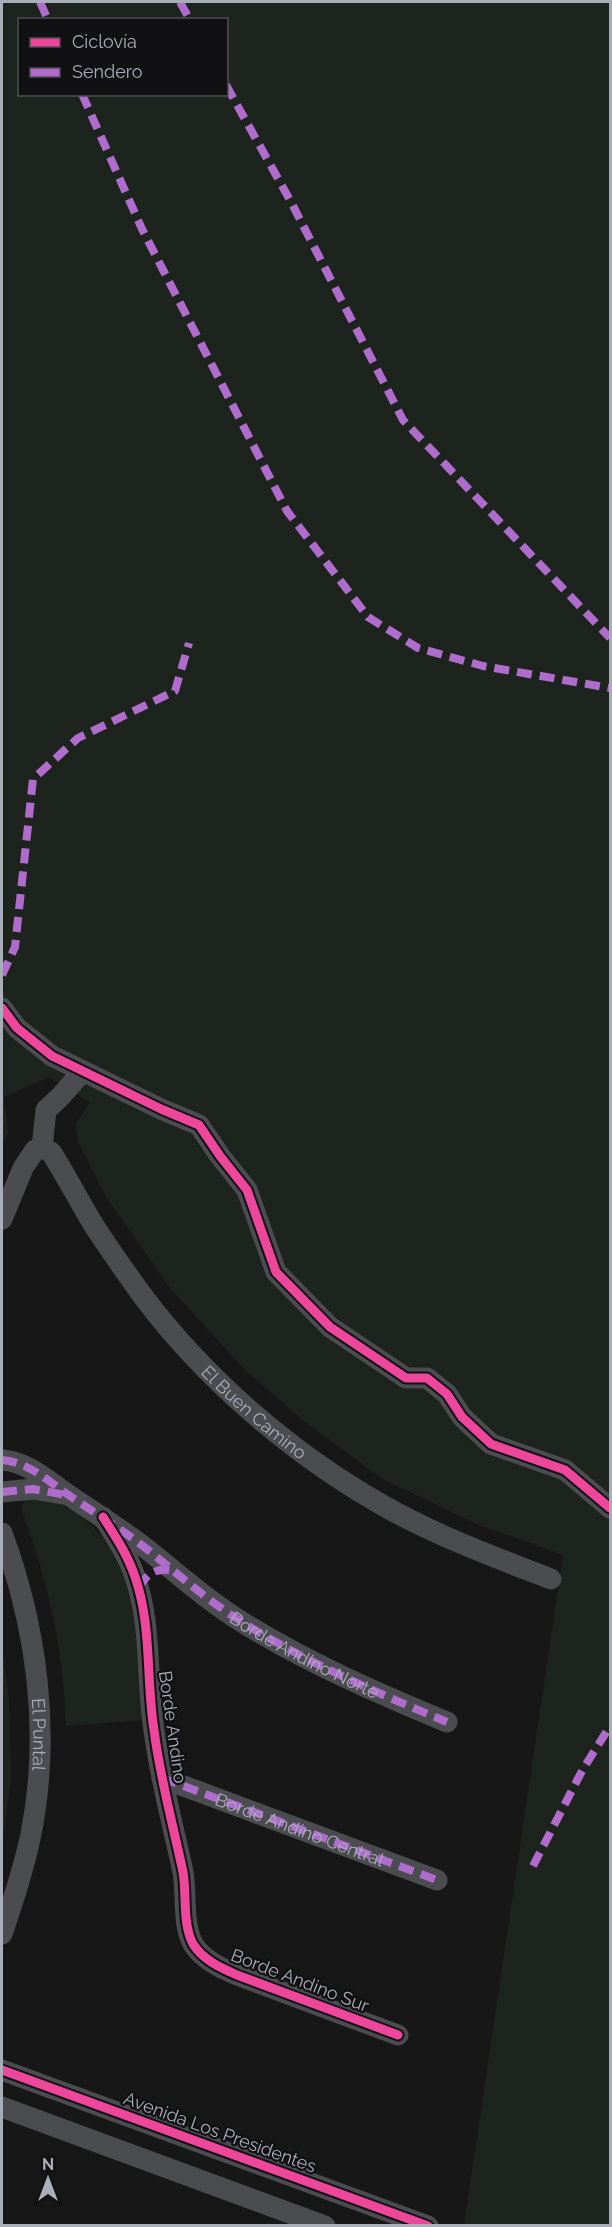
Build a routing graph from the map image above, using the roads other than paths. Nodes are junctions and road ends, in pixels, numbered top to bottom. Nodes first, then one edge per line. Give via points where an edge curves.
1 (2, 1008) edge
2 (82, 1071) junction
3 (42, 1148) junction
4 (2, 1219) edge
5 (2, 1460) edge
6 (2, 1492) edge
7 (70, 1497) junction
8 (610, 1508) edge
9 (103, 1517) junction
10 (2, 1533) edge
11 (170, 1570) junction
12 (551, 1579) dead end
13 (139, 1588) junction
14 (447, 1722) dead end
15 (162, 1778) junction
16 (437, 1880) dead end
17 (2, 1934) edge
18 (195, 1947) joint
19 (398, 2035) dead end
20 (2, 2070) edge
21 (2, 2107) edge
22 (324, 2225) edge
23 (428, 2226) edge

1 - 2 street via 17,1028 52,1056
2 - 3 street via 46,1110
2 - 8 street via 199,1125 247,1191 276,1272 330,1327 406,1378 427,1378 447,1394 462,1417 491,1444 565,1470
3 - 4 street via 35,1150 23,1168
3 - 12 street, El Buen Camino via 51,1152 92,1223 143,1297 193,1354 261,1419 330,1472 384,1506 491,1557
5 - 7 street via 35,1472
6 - 7 street via 33,1489
7 - 9 street, Borde Andino Norte
9 - 11 street, Borde Andino Norte
9 - 13 street, Borde Andino
10 - 17 street, El Puntal via 31,1635 40,1742 31,1833
11 - 13 street via 152,1572
11 - 14 street, Borde Andino Norte via 253,1629
13 - 15 street, Borde Andino
15 - 16 street, Borde Andino Central
15 - 18 street, Borde Andino via 184,1878 188,1927
18 - 19 street, Borde Andino Sur via 216,1966
20 - 23 street, Avenida Los Presidentes
21 - 22 street

